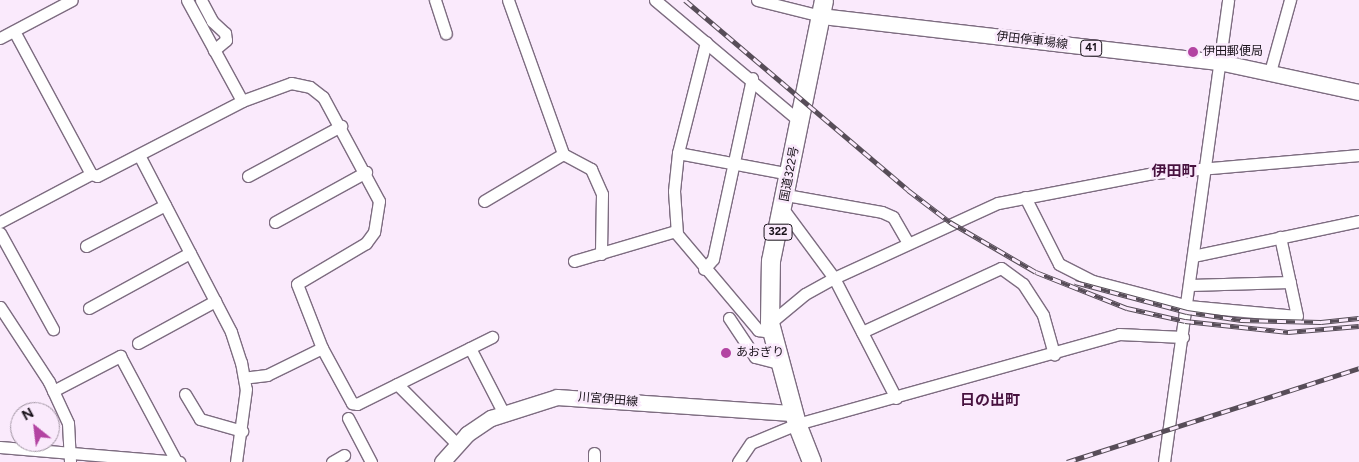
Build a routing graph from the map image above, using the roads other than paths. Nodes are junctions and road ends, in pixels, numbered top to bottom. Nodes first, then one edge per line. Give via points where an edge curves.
1 (72, 0) edge
2 (187, 0) edge
3 (201, 0) edge
4 (435, 0) edge
5 (508, 0) edge
6 (655, 0) edge
7 (761, 0) edge
8 (1228, 0) edge
9 (1290, 0) edge
10 (823, 8) edge
11 (14, 31) junction
12 (446, 32) dead end
13 (0, 38) edge
14 (706, 42) junction
15 (214, 50) junction
16 (1219, 62) junction
17 (1270, 72) junction
18 (752, 78) junction
19 (1359, 92) edge
20 (242, 101) junction
21 (799, 121) junction
22 (341, 126) junction
23 (678, 152) junction
24 (563, 154) junction
25 (139, 155) junction
26 (1359, 155) edge
27 (732, 163) junction
28 (1204, 168) junction
29 (366, 172) junction
30 (91, 174) junction
31 (790, 174) junction
32 (248, 176) dead end
33 (1025, 197) junction
34 (484, 201) dead end
35 (784, 202) junction
36 (164, 205) junction
37 (0, 222) edge
38 (275, 222) dead end
39 (1359, 222) edge
40 (676, 231) junction
41 (0, 233) edge
42 (1280, 237) junction
43 (908, 243) junction
44 (86, 246) dead end
45 (190, 253) junction
46 (601, 254) junction
47 (1193, 256) junction
48 (574, 261) dead end
49 (704, 269) junction
50 (834, 278) junction
51 (1290, 282) junction
52 (1190, 286) junction
53 (215, 302) junction
54 (1188, 306) junction
55 (0, 307) edge
56 (89, 308) dead end
57 (729, 318) dead end
58 (770, 328) junction
59 (53, 329) dead end
60 (862, 332) junction
61 (492, 337) dead end
62 (1183, 337) junction
63 (138, 343) dead end
64 (322, 348) junction
65 (470, 348) junction
66 (1054, 354) junction
67 (778, 363) junction
68 (244, 378) junction
69 (397, 384) junction
70 (53, 391) junction
71 (185, 394) dead end
72 (896, 398) junction
73 (503, 412) junction
74 (348, 418) dead end
75 (795, 419) junction
76 (242, 431) junction
77 (458, 445) junction
78 (0, 447) edge
79 (344, 455) dead end
80 (70, 457) edge
81 (119, 458) edge
82 (177, 462) edge
83 (236, 462) edge
84 (332, 462) edge
85 (371, 462) edge
86 (442, 462) edge
87 (738, 462) edge
88 (812, 462) edge
89 (1164, 462) edge

1 - 11 street
2 - 15 street
3 - 15 street via 212,21 225,33 226,40
4 - 12 street
5 - 24 street
6 - 14 street
7 - 10 street
8 - 16 street
9 - 17 street
10 - 16 main road, 伊田停車場線 / 41
10 - 21 highway, 国道322号 / 322
11 - 13 street
11 - 30 street
14 - 18 street
14 - 23 street
15 - 20 street
16 - 17 main road, 伊田停車場線 / 41
16 - 28 street
17 - 19 main road, 伊田停車場線 / 41
18 - 21 street
18 - 27 street
20 - 22 street via 291,82 310,87 323,97
20 - 25 street
21 - 31 highway, 国道322号 / 322
22 - 29 street
22 - 32 street
23 - 27 street
23 - 40 street
24 - 34 street
24 - 46 street via 591,169 602,194
25 - 30 street via 97,176
25 - 36 street
26 - 28 street
27 - 31 street
27 - 49 street via 713,259
28 - 33 street
28 - 47 street
29 - 38 street
29 - 64 street via 379,201 374,232 366,242 297,284
30 - 37 street
31 - 35 highway, 国道322号 / 322
33 - 43 street via 957,219
33 - 54 street via 1059,264 1093,281
35 - 43 street via 882,212 893,217
35 - 50 street
35 - 58 highway, 国道322号 / 322 via 772,261
36 - 44 street
36 - 45 street
39 - 42 street
40 - 46 street
40 - 49 street
41 - 59 street
42 - 47 street
42 - 51 street
43 - 50 street
45 - 53 street
45 - 56 street
46 - 48 street
47 - 52 street
49 - 58 street via 758,330
50 - 58 street via 805,294
50 - 60 street
51 - 52 street
51 - 54 street via 1298,316
52 - 54 street
53 - 63 street
53 - 68 street via 231,332
54 - 62 street
55 - 70 street
57 - 67 street via 755,357
58 - 67 highway, 国道322号 / 322
60 - 66 street via 1001,268 1023,284 1043,314
60 - 72 street
61 - 65 street
62 - 66 street via 1119,334
62 - 89 street
64 - 68 street via 267,375
64 - 69 street via 352,403
65 - 69 street
65 - 73 street
66 - 72 street
67 - 75 highway, 国道322号 / 322
68 - 76 street
69 - 77 street
70 - 80 street via 68,423
70 - 82 street via 120,356
71 - 76 street via 200,419
72 - 75 street
73 - 75 main road, 川宮伊田線 via 556,397 584,397
73 - 77 main road, 川宮伊田線
74 - 85 street
75 - 87 street via 751,443
75 - 88 highway, 国道322号 / 322
76 - 83 street
77 - 86 main road, 川宮伊田線
78 - 80 street
79 - 84 street
80 - 81 street
81 - 82 street

